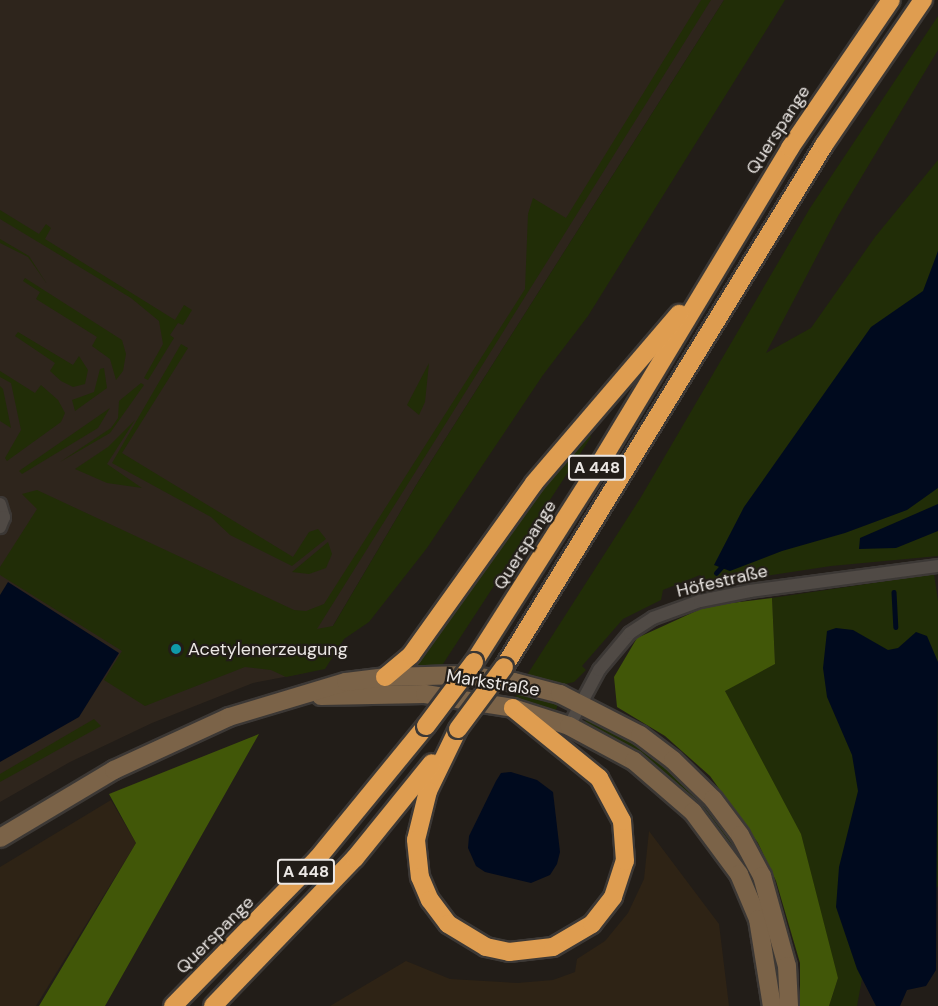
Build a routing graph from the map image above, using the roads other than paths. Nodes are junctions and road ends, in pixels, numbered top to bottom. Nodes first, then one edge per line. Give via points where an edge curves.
1 (891, 0) edge
2 (923, 0) edge
3 (715, 271) junction
4 (0, 504) edge
5 (0, 527) edge
6 (938, 566) edge
7 (385, 677) junction
8 (304, 696) junction
9 (580, 703) junction
10 (513, 708) junction
11 (569, 726) junction
12 (458, 729) junction
13 (0, 838) edge
14 (173, 1006) edge
15 (213, 1006) edge
16 (772, 1006) edge
17 (789, 1006) edge

1 - 3 highway, Querspange / A 448 via 790,148
2 - 12 highway, A 448, bridge via 818,154 504,667
3 - 7 highway via 534,483 411,655
3 - 14 highway, Querspange / A 448, bridge via 593,475 474,662 317,859
4 - 5 street
6 - 9 street, Höfestraße via 750,591 700,601 653,618 630,633 599,670
7 - 8 main road, Markstraße via 346,682
7 - 9 main road, Markstraße via 465,675 535,687
8 - 10 main road, Markstraße via 425,694
8 - 13 main road, Markstraße via 229,717 171,741 75,790
9 - 11 street, Höfestraße
9 - 17 main road, Markstraße via 640,735 673,760 713,799 740,835 762,876 776,918 787,966
10 - 11 main road, Markstraße
10 - 12 highway via 599,778 622,821 625,861 613,897 592,924 554,947 509,952 486,947 448,924 426,892 420,877 416,840 438,765
11 - 16 main road, Markstraße via 604,743 657,779 693,812 723,849 739,874 758,919
12 - 15 highway, A 448 via 355,858

